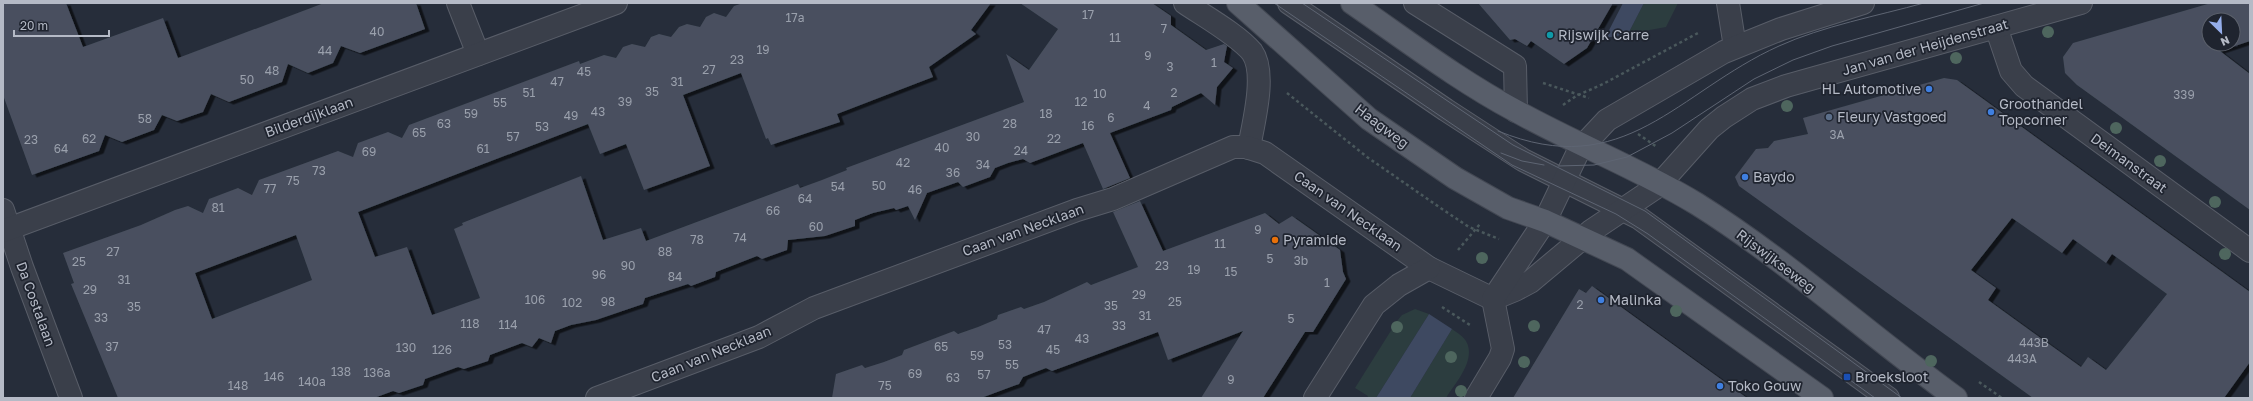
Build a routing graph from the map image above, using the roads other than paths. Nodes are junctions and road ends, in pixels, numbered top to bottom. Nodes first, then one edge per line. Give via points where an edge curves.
1 (458, 3) edge
2 (616, 3) edge
3 (1185, 3) edge
4 (1238, 3) edge
5 (1289, 3) edge
6 (1352, 3) edge
7 (1415, 3) edge
8 (1728, 3) edge
9 (1863, 3) edge
10 (2082, 3) edge
11 (1996, 27) junction
12 (1735, 47) junction
13 (478, 54) junction
14 (1516, 111) junction
15 (1582, 146) junction
16 (1250, 148) junction
17 (1564, 181) junction
18 (1660, 183) junction
19 (1623, 209) junction
20 (1545, 221) junction
21 (5, 223) edge
22 (1582, 238) junction
23 (2250, 250) edge
24 (1428, 268) junction
25 (1493, 299) junction
26 (71, 398) edge
27 (597, 398) edge
28 (1315, 398) edge
29 (1476, 398) edge
30 (1822, 398) edge
31 (1888, 398) edge
32 (1956, 398) edge

1 - 13 street
2 - 13 street, Bilderdijklaan
3 - 16 street via 1242,42 1254,56 1259,81
4 - 20 main road, Haagweg via 1369,119 1488,198
5 - 17 street via 1523,160
6 - 14 main road via 1444,67
7 - 14 street via 1516,66
8 - 12 street
9 - 12 street via 1800,22
10 - 11 street, Jan van der Heijdenstraat
11 - 18 street, Jan van der Heijdenstraat via 1786,86 1752,99 1709,129
11 - 23 street, Deimanstraat via 2011,71 2024,86
12 - 15 street via 1619,111 1602,124
13 - 21 street, Bilderdijklaan
14 - 15 main road
15 - 17 street
15 - 18 main road, Rijswijkseweg
16 - 24 street, Caan van Necklaan via 1265,153 1286,167
16 - 27 street, Caan van Necklaan via 1225,149 1113,200 1077,210 814,308 760,337
17 - 19 street
17 - 20 street
18 - 19 street, Jan van der Heijdenstraat
18 - 32 main road, Rijswijkseweg via 1740,233
19 - 22 street, Jan van der Heijdenstraat
19 - 31 street via 1670,239
20 - 22 main road
20 - 25 street
21 - 26 street, Da Costalaan
22 - 25 street, Jan van der Heijdenstraat via 1526,284
22 - 30 main road via 1611,251 1646,272
24 - 25 street, Caan van Necklaan
24 - 28 street via 1399,285 1374,305
25 - 29 street via 1502,349 1500,358

